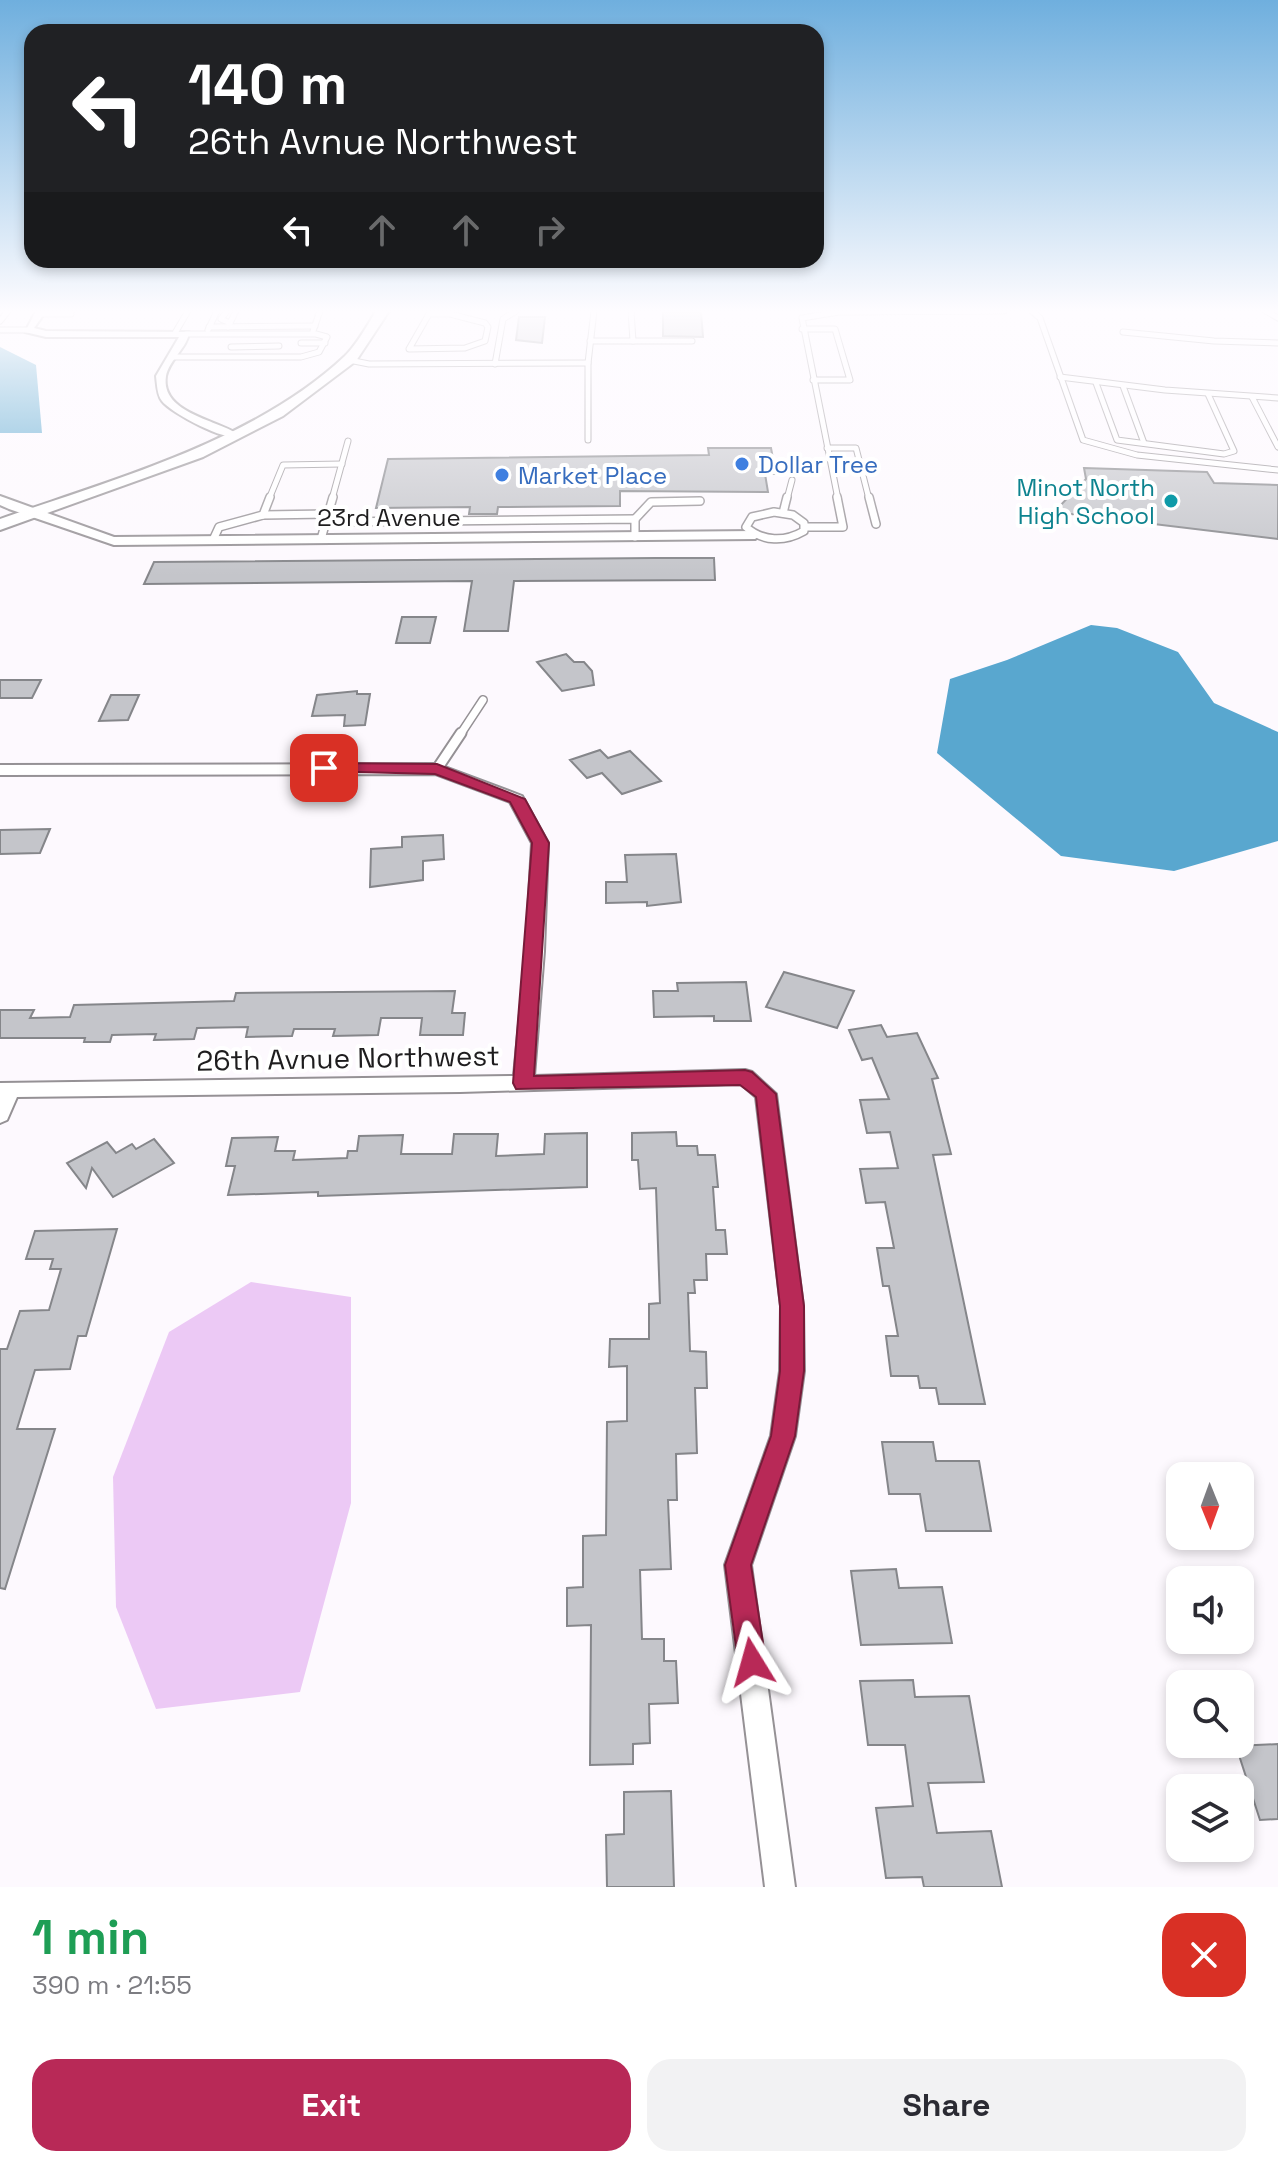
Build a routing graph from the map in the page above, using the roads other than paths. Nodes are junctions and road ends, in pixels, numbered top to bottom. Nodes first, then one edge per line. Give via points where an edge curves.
1 (166, 399) edge
2 (300, 399) edge
3 (588, 399) edge
4 (817, 399) edge
5 (1068, 399) edge
6 (1102, 399) edge
7 (1128, 399) edge
8 (1210, 399) edge
9 (1253, 399) edge
10 (235, 436) junction
11 (588, 440) dead end
12 (348, 441) dead end
13 (1144, 443) junction
14 (1278, 447) edge
15 (827, 448) junction
16 (342, 464) junction
17 (1278, 470) edge
18 (792, 480) dead end
19 (0, 500) edge
20 (700, 501) dead end
21 (783, 513) junction
22 (328, 514) junction
23 (29, 515) junction
24 (263, 515) junction
25 (635, 519) junction
26 (326, 522) junction
27 (876, 524) dead end
28 (0, 525) edge
29 (806, 527) junction
30 (755, 535) junction
31 (635, 537) junction
32 (321, 539) junction
33 (213, 540) junction
34 (483, 700) dead end
35 (437, 769) junction
36 (0, 770) edge
37 (523, 1083) junction
38 (5, 1090) edge
39 (0, 1115) edge
40 (780, 1887) edge

1 - 10 street via 182,413
2 - 10 street
3 - 11 lane
4 - 15 lane
5 - 17 lane via 1083,440 1137,455
6 - 13 lane via 1117,440
7 - 13 lane
8 - 13 lane via 1234,451
9 - 14 lane
10 - 23 street
12 - 16 lane
15 - 27 lane via 856,448
15 - 29 lane via 843,527
16 - 22 lane
16 - 24 lane via 283,465
18 - 21 lane
19 - 23 street, 23rd Avenue
20 - 25 lane via 651,502
21 - 29 lane via 800,518
21 - 30 lane via 749,519 746,527
22 - 24 lane
22 - 26 lane
23 - 28 street
23 - 33 street, 23rd Avenue via 114,541
24 - 33 lane via 219,527
25 - 26 lane
25 - 31 lane
26 - 32 lane
29 - 30 lane via 783,540
30 - 31 street, 23rd Avenue
31 - 32 street, 23rd Avenue
32 - 33 street, 23rd Avenue
34 - 35 lane
35 - 36 street
35 - 37 street via 516,799 540,843
37 - 38 street, 26th Avnue Northwest
37 - 40 street, 26th Avnue Northwest via 745,1077 766,1094 792,1306 792,1371 783,1436 738,1565
38 - 39 street

